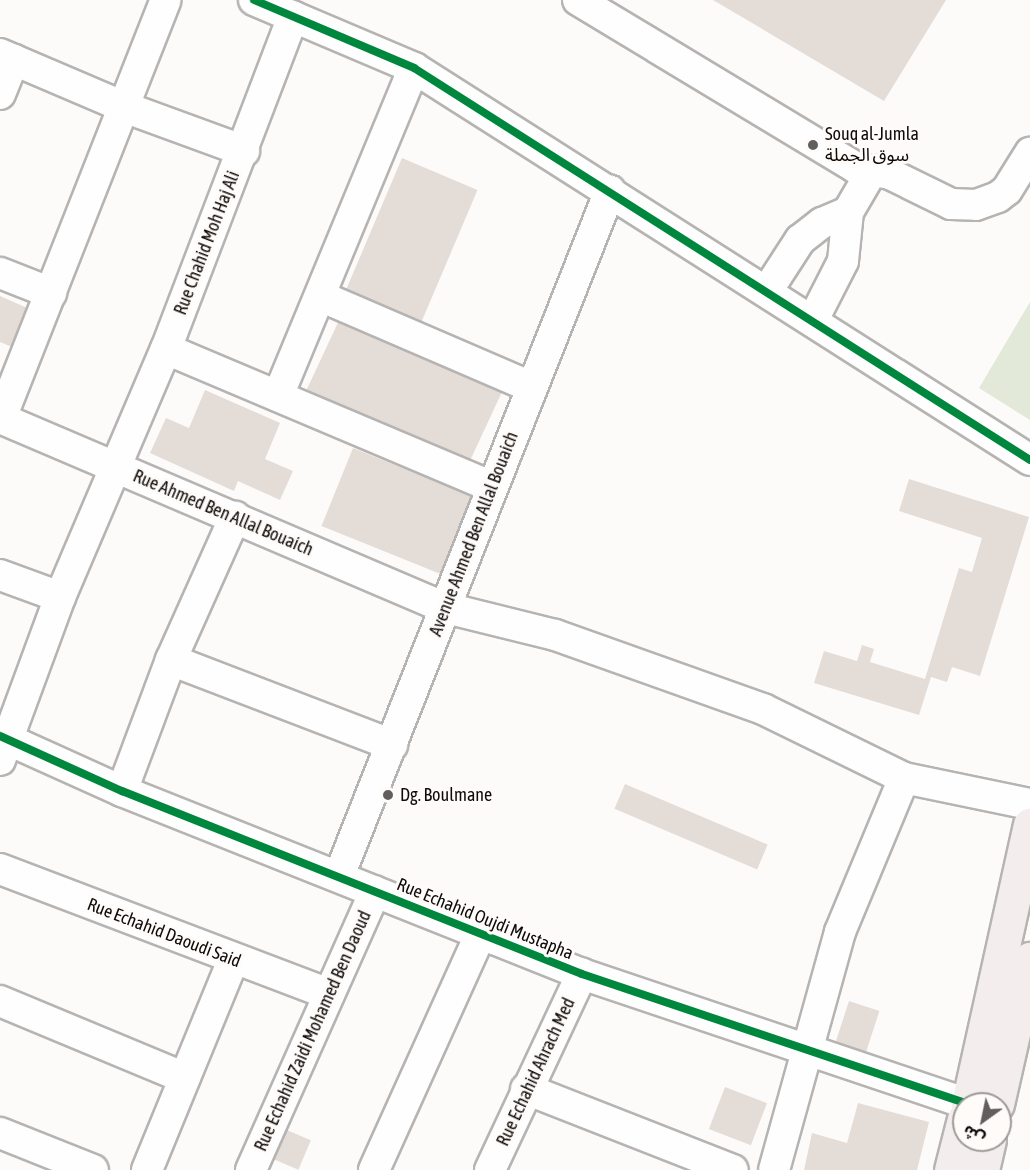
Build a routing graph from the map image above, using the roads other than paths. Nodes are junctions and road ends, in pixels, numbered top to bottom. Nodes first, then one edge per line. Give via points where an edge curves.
1 (166, 0) edge
2 (254, 0) edge
3 (578, 0) edge
4 (293, 16) junction
5 (7, 57) edge
6 (414, 68) junction
7 (0, 94) edge
8 (124, 107) junction
9 (244, 151) junction
10 (1030, 153) edge
11 (872, 171) junction
12 (610, 191) junction
13 (848, 212) junction
14 (0, 273) edge
15 (767, 291) junction
16 (51, 293) junction
17 (320, 296) junction
18 (813, 320) junction
19 (166, 349) junction
20 (531, 387) junction
21 (278, 396) junction
22 (0, 418) edge
23 (1030, 460) edge
24 (116, 468) junction
25 (491, 486) junction
26 (235, 517) junction
27 (0, 575) edge
28 (60, 597) junction
29 (446, 609) junction
30 (171, 660) junction
31 (3, 745) edge
32 (392, 745) junction
33 (904, 778) junction
34 (122, 791) junction
35 (1030, 804) edge
36 (1030, 825) edge
37 (0, 869) edge
38 (339, 876) junction
39 (375, 891) junction
40 (481, 933) junction
41 (1030, 959) edge
42 (233, 960) junction
43 (582, 975) junction
44 (329, 994) junction
45 (0, 1000) edge
46 (1021, 1042) edge
47 (807, 1053) junction
48 (185, 1078) junction
49 (526, 1089) junction
50 (971, 1092) edge
51 (1002, 1092) edge
52 (952, 1099) edge
53 (0, 1133) edge
54 (956, 1152) edge
55 (986, 1152) edge
56 (93, 1170) edge
57 (147, 1170) edge
58 (251, 1170) edge
59 (374, 1170) edge
60 (490, 1170) edge
61 (733, 1170) edge
62 (774, 1170) edge
63 (951, 1170) edge
64 (982, 1170) edge

1 - 8 street
2 - 4 street
3 - 11 street via 856,168
4 - 6 street
4 - 9 street, Rue Chahid Moh Haj Ali
5 - 7 street
5 - 8 street
6 - 12 street
6 - 17 street
8 - 9 street
8 - 16 street
9 - 19 street, Rue Chahid Moh Haj Ali
10 - 11 street via 1007,190 976,205 951,204 890,174
11 - 13 street
12 - 15 street
12 - 20 street, Avenue Ahmed Ben Allal Bouaich
13 - 15 street via 822,223 800,240
13 - 18 street via 843,261
14 - 16 street
15 - 18 street
16 - 22 street
17 - 20 street
17 - 21 street
18 - 23 street
19 - 21 street
19 - 24 street, Rue Chahid Moh Haj Ali
20 - 25 street, Avenue Ahmed Ben Allal Bouaich
21 - 25 street
22 - 24 street, Rue Ahmed Ben Allal Bouaich
24 - 26 street, Rue Ahmed Ben Allal Bouaich
24 - 28 street, Rue Chahid Moh Haj Ali
25 - 29 street, Avenue Ahmed Ben Allal Bouaich
26 - 29 street, Rue Ahmed Ben Allal Bouaich
26 - 30 street
27 - 28 street
28 - 31 street, Rue Chahid Moh Haj Ali
29 - 32 street, Avenue Ahmed Ben Allal Bouaich
29 - 33 street, Rue Ahmed Ben Allal Bouaich via 555,635 733,698 826,738
30 - 32 street
30 - 34 street
31 - 34 street, Rue Echahid Oujdi Mustapha
32 - 38 street, Avenue Ahmed Ben Allal Bouaich
33 - 35 street, Rue Ahmed Ben Allal Bouaich
33 - 47 street via 840,932
34 - 38 street, Rue Echahid Oujdi Mustapha
36 - 50 main road
37 - 42 street, Rue Echahid Daoudi Said
38 - 39 street, Rue Echahid Oujdi Mustapha
39 - 40 street, Rue Echahid Oujdi Mustapha
39 - 44 street, Rue Echahid Zaidi Mohamed Ben Daoud
40 - 43 street, Rue Echahid Oujdi Mustapha
40 - 59 street
41 - 46 main road
42 - 44 street, Rue Echahid Daoudi Said
42 - 48 street
43 - 47 street, Rue Echahid Oujdi Mustapha
43 - 49 street, Rue Echahid Ahrach Med
44 - 58 street, Rue Echahid Zaidi Mohamed Ben Daoud
45 - 48 street
46 - 51 main road
47 - 52 street, Rue Echahid Oujdi Mustapha
47 - 62 street
48 - 57 street
49 - 60 street, Rue Echahid Ahrach Med
49 - 61 street
53 - 56 street
54 - 63 main road
55 - 64 main road

